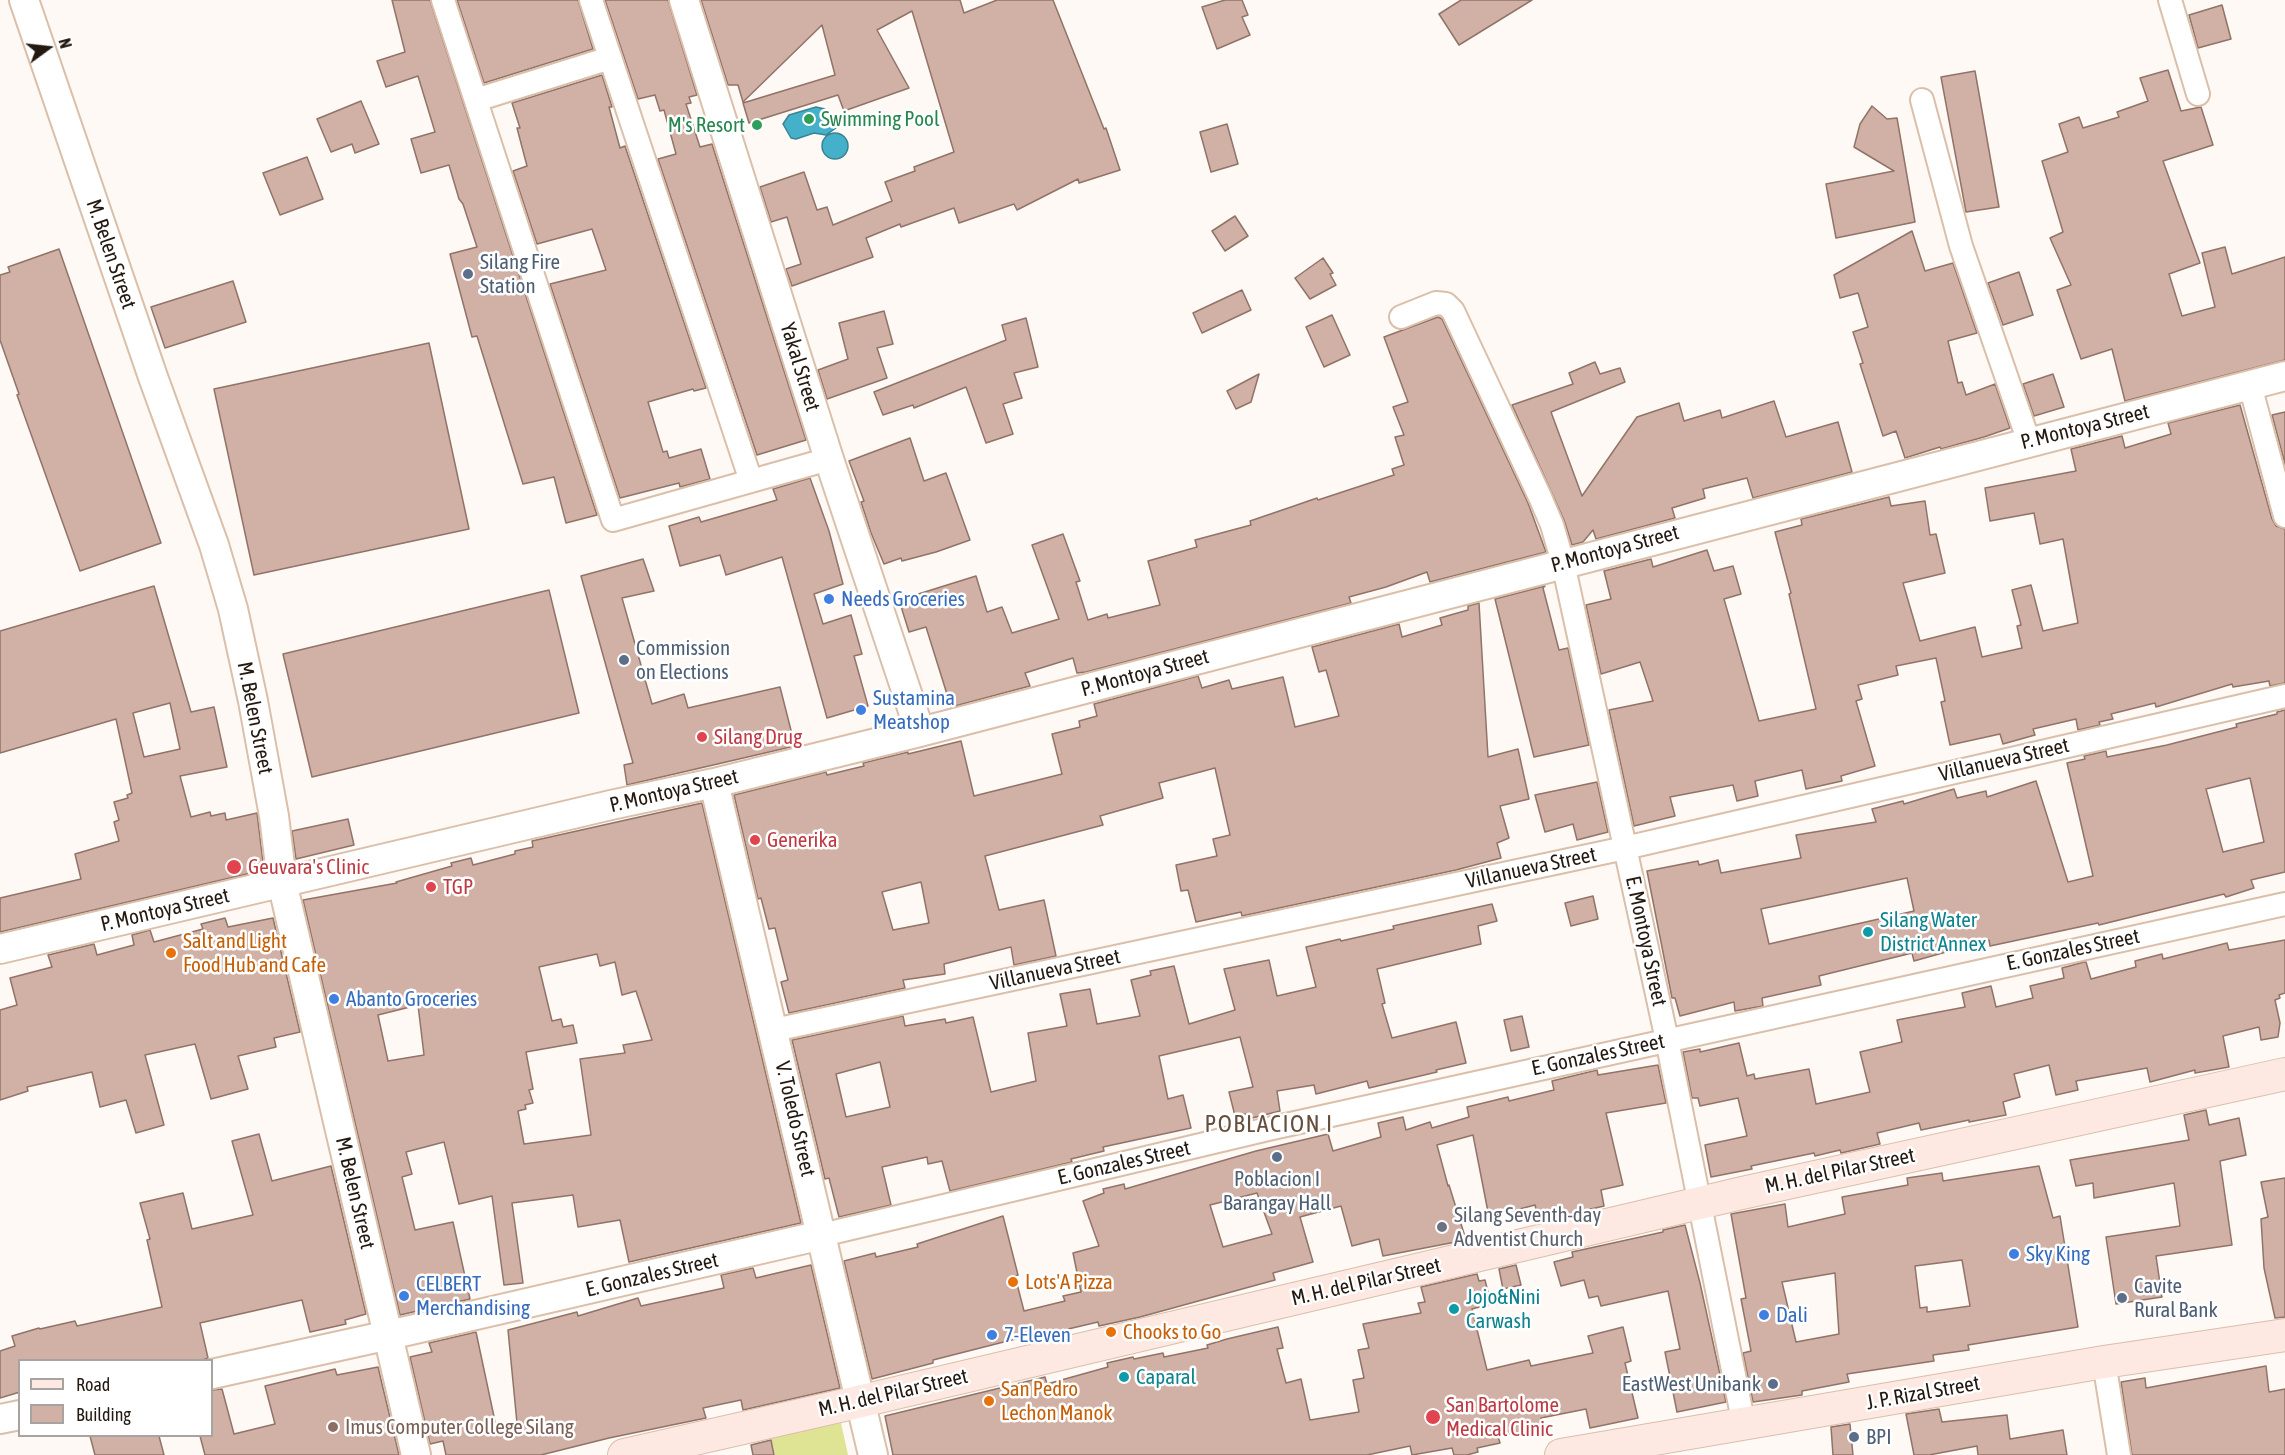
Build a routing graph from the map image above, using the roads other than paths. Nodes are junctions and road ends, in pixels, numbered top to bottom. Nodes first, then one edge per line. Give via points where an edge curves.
1 (24, 0) edge
2 (443, 0) edge
3 (591, 0) edge
4 (684, 0) edge
5 (2170, 0) edge
6 (610, 58) junction
7 (2198, 94) dead end
8 (476, 100) junction
9 (1922, 100) dead end
10 (1401, 317) dead end
11 (2285, 376) edge
12 (2250, 385) junction
13 (2029, 442) junction
14 (829, 459) junction
15 (751, 481) junction
16 (2285, 516) edge
17 (1563, 563) junction
18 (2285, 696) edge
19 (920, 732) junction
20 (714, 783) junction
21 (1625, 848) junction
22 (282, 882) junction
23 (2285, 904) edge
24 (0, 949) edge
25 (774, 1030) junction
26 (1667, 1040) junction
27 (2285, 1074) edge
28 (1701, 1203) junction
29 (822, 1235) junction
30 (389, 1335) junction
31 (2285, 1335) edge
32 (2104, 1362) junction
33 (213, 1374) edge
34 (862, 1401) junction
35 (18, 1415) edge
36 (0, 1419) edge
37 (1744, 1425) junction
38 (416, 1455) edge
39 (624, 1455) edge
40 (873, 1455) edge
41 (1561, 1455) edge
42 (2119, 1455) edge

1 - 22 street, M. Belen Street via 233,609 274,816
2 - 8 street
3 - 6 street
4 - 14 street, Yakal Street
5 - 7 street
6 - 8 street
6 - 15 street
8 - 15 street via 613,520
9 - 13 street via 1961,246
10 - 17 street, E. Montoya Street via 1436,303 1446,304 1453,311 1540,497
11 - 12 street, P. Montoya Street
12 - 13 street, P. Montoya Street
12 - 16 street
13 - 17 street, P. Montoya Street
14 - 15 street
14 - 19 street, Yakal Street
17 - 19 street, P. Montoya Street
17 - 21 street, E. Montoya Street
18 - 21 street, Villanueva Street
19 - 20 street, P. Montoya Street
20 - 22 street, P. Montoya Street
20 - 25 street, V. Toledo Street
21 - 25 street, Villanueva Street
21 - 26 street, E. Montoya Street
22 - 24 street, P. Montoya Street
22 - 30 street, M. Belen Street
23 - 26 street, E. Gonzales Street
25 - 29 street, V. Toledo Street
26 - 28 street, E. Montoya Street
26 - 29 street, E. Gonzales Street via 1279,1126
27 - 28 main road, M. H. del Pilar Street
28 - 34 main road, M. H. del Pilar Street
28 - 37 street, E. Montoya Street
29 - 30 street, E. Gonzales Street
29 - 34 street, V. Toledo Street
30 - 33 street, E. Gonzales Street
30 - 38 street, M. Belen Street
31 - 32 main road, J. P. Rizal Street
32 - 37 main road, J. P. Rizal Street
32 - 42 street
34 - 39 main road, M. H. del Pilar Street
34 - 40 street, V. Toledo Street
35 - 36 street
37 - 41 main road, J. P. Rizal Street

